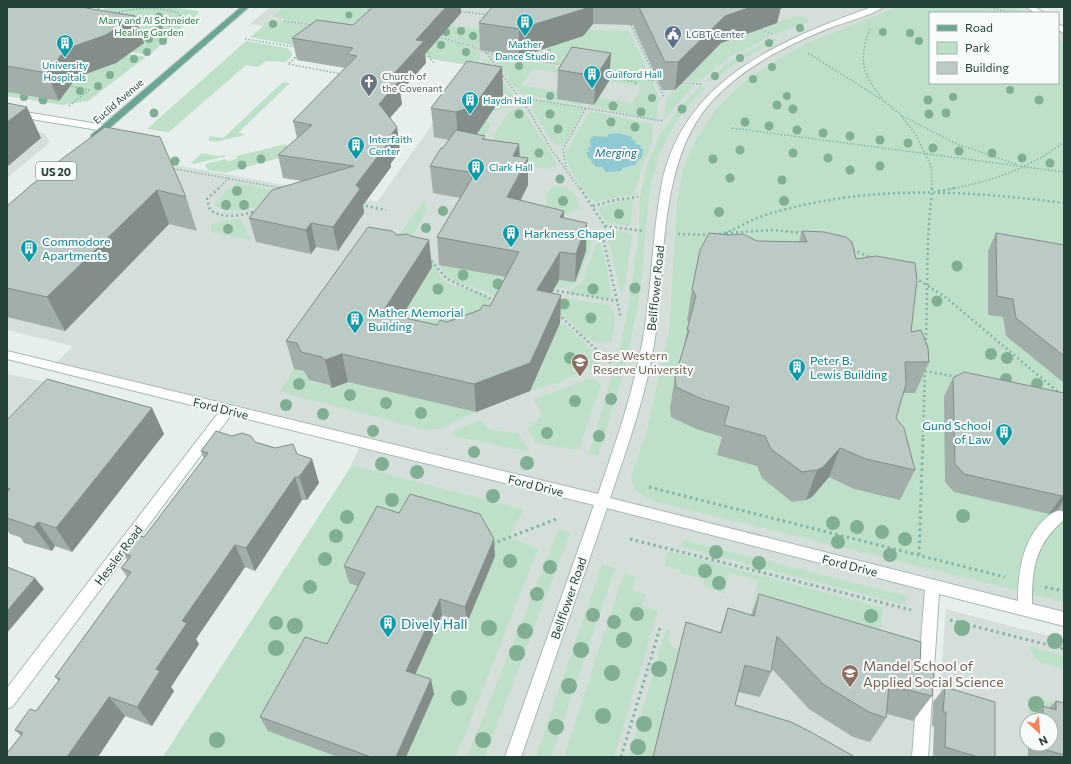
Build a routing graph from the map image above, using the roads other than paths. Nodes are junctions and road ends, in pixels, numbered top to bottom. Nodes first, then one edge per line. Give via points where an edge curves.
1 (245, 7) edge
2 (879, 7) edge
3 (7, 112) edge
4 (104, 128) junction
5 (88, 142) edge
6 (7, 355) edge
7 (228, 409) junction
8 (602, 502) junction
9 (1059, 516) dead end
10 (933, 585) junction
11 (1024, 609) junction
12 (1064, 619) edge
13 (7, 701) edge
14 (513, 757) edge
15 (920, 757) edge

1 - 4 main road, Euclid Avenue
2 - 8 street, Bellflower Road via 804,37 761,58 730,78 692,121 672,163 662,209 653,316 645,364 631,418
3 - 4 street
4 - 5 main road, Euclid Avenue
6 - 7 street, Ford Drive
7 - 8 street, Ford Drive
7 - 13 street, Hessler Road
8 - 10 street, Ford Drive
8 - 14 street, Bellflower Road
9 - 11 street via 1042,530 1027,562
10 - 11 street, Ford Drive
10 - 15 street
11 - 12 street, Ford Drive

